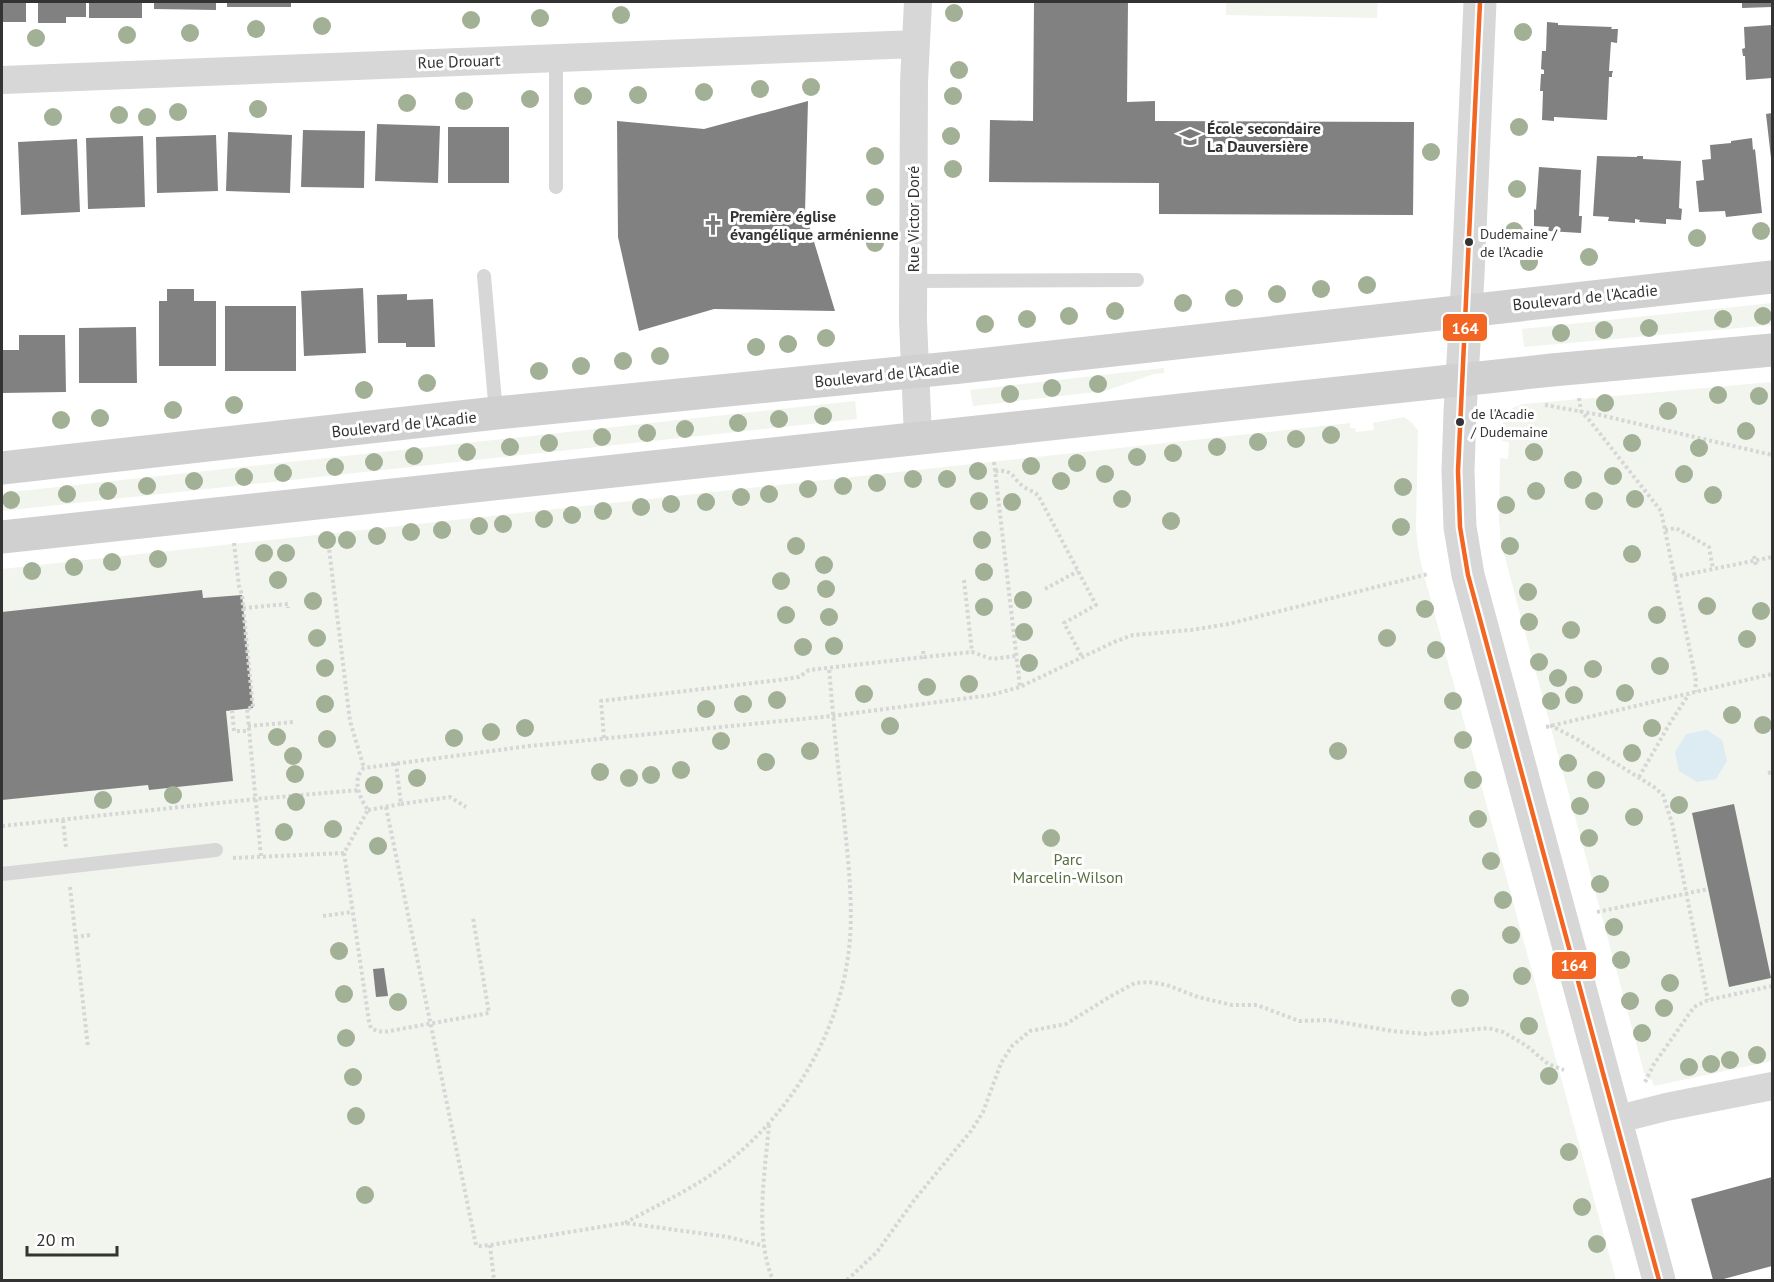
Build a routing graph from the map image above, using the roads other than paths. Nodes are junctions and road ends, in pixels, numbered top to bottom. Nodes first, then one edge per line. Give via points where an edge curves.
1 (918, 2) edge
2 (1480, 2) edge
3 (916, 44) junction
4 (556, 57) junction
5 (2, 80) edge
6 (556, 187) dead end
7 (484, 276) dead end
8 (1773, 277) edge
9 (1137, 280) dead end
10 (913, 281) junction
11 (1466, 310) junction
12 (1773, 350) edge
13 (914, 372) junction
14 (1462, 379) junction
15 (496, 413) junction
16 (918, 437) junction
17 (2, 468) edge
18 (2, 537) edge
19 (216, 850) dead end
20 (2, 874) edge
21 (1773, 1086) edge
22 (1615, 1120) junction
23 (1659, 1281) edge

1 - 3 street, Rue Victor Doré
2 - 11 street
3 - 4 street, Rue Drouart
3 - 10 street, Rue Victor Doré
4 - 5 street, Rue Drouart
4 - 6 lane
7 - 15 lane
8 - 11 main road, Boulevard de l'Acadie
9 - 10 lane
10 - 13 street, Rue Victor Doré
11 - 13 main road, Boulevard de l'Acadie
11 - 14 street
12 - 14 main road
13 - 15 main road, Boulevard de l'Acadie
13 - 16 street, Rue Victor Doré
14 - 16 main road
14 - 22 street via 1458,503 1465,564
15 - 17 main road, Boulevard de l'Acadie
16 - 18 main road
19 - 20 lane
21 - 22 street
22 - 23 street

